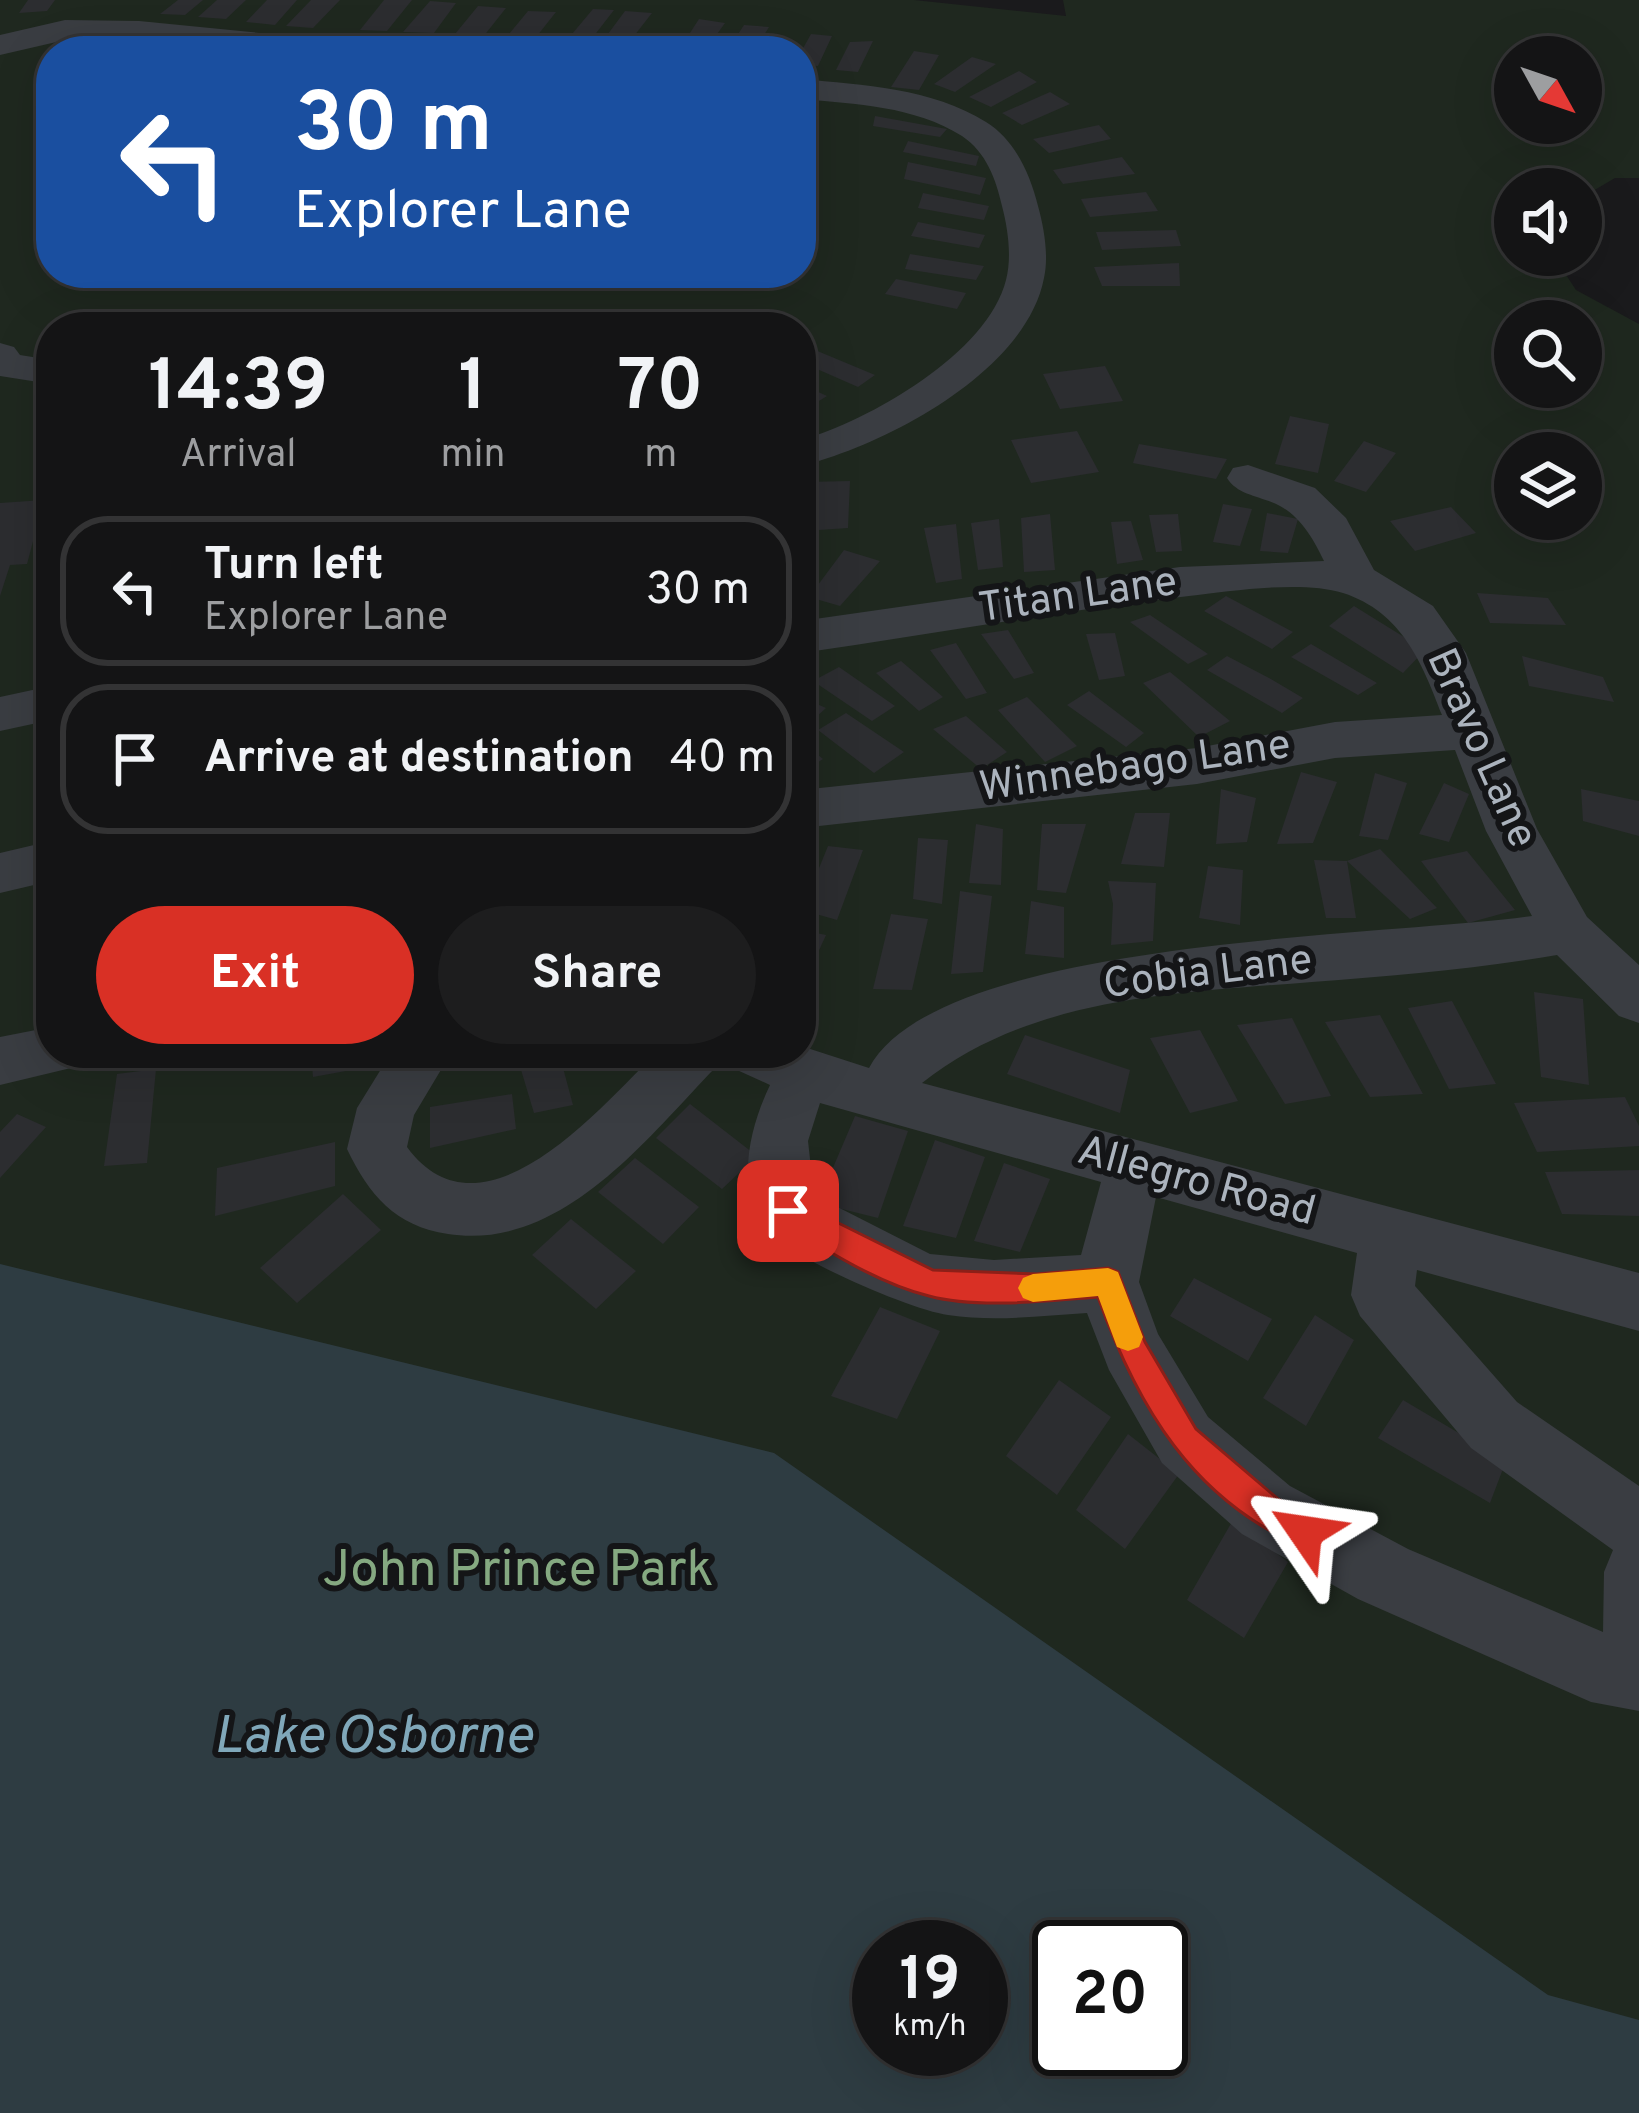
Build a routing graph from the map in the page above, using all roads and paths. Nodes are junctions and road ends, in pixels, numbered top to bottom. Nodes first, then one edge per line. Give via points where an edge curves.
1 (39, 36) edge
2 (190, 36) edge
3 (36, 37) edge
4 (0, 45) edge
5 (816, 91) edge
6 (2, 362) edge
7 (36, 369) edge
8 (816, 447) edge
9 (1248, 478) dead end
10 (1356, 580) junction
11 (816, 635) edge
12 (36, 706) edge
13 (0, 714) edge
14 (1469, 731) junction
15 (816, 807) edge
16 (36, 865) edge
17 (0, 873) edge
18 (1568, 932) junction
19 (1639, 1000) edge
20 (36, 1054) edge
21 (0, 1061) edge
22 (413, 1068) edge
23 (677, 1068) edge
24 (781, 1068) edge
25 (794, 1068) edge
26 (883, 1096) junction
27 (1136, 1167) junction
28 (1391, 1236) junction
29 (1108, 1282) junction
30 (1639, 1302) edge
31 (1639, 1528) edge
32 (1639, 1572) edge
33 (1638, 1674) edge

1 - 2 lane
3 - 4 lane
5 - 8 lane via 910,103 982,134 1015,185 1026,253 1009,319 971,358 922,397
6 - 7 lane
9 - 10 lane via 1300,498 1330,528
10 - 11 lane, Titan Lane via 1276,573 1172,583
10 - 14 lane, Bravo Lane via 1417,616 1442,653
12 - 13 lane
14 - 15 lane, Winnebago Lane via 1335,740 1197,766
14 - 18 lane, Bravo Lane
16 - 17 lane
18 - 19 lane, Bravo Lane
18 - 26 lane, Cobia Lane via 1130,977 1014,1006 945,1034 899,1067
20 - 21 lane
22 - 23 lane via 386,1108 377,1149 402,1185 458,1212 512,1204 574,1168
24 - 29 lane via 774,1157 788,1211 932,1283
25 - 26 lane, Allegro Road
26 - 27 lane, Allegro Road
27 - 28 lane, Allegro Road
27 - 29 lane
28 - 30 lane, Allegro Road
28 - 31 lane via 1382,1295 1425,1348 1494,1425
29 - 33 lane via 1132,1349 1185,1440 1266,1510 1383,1574 1591,1666
32 - 33 lane

